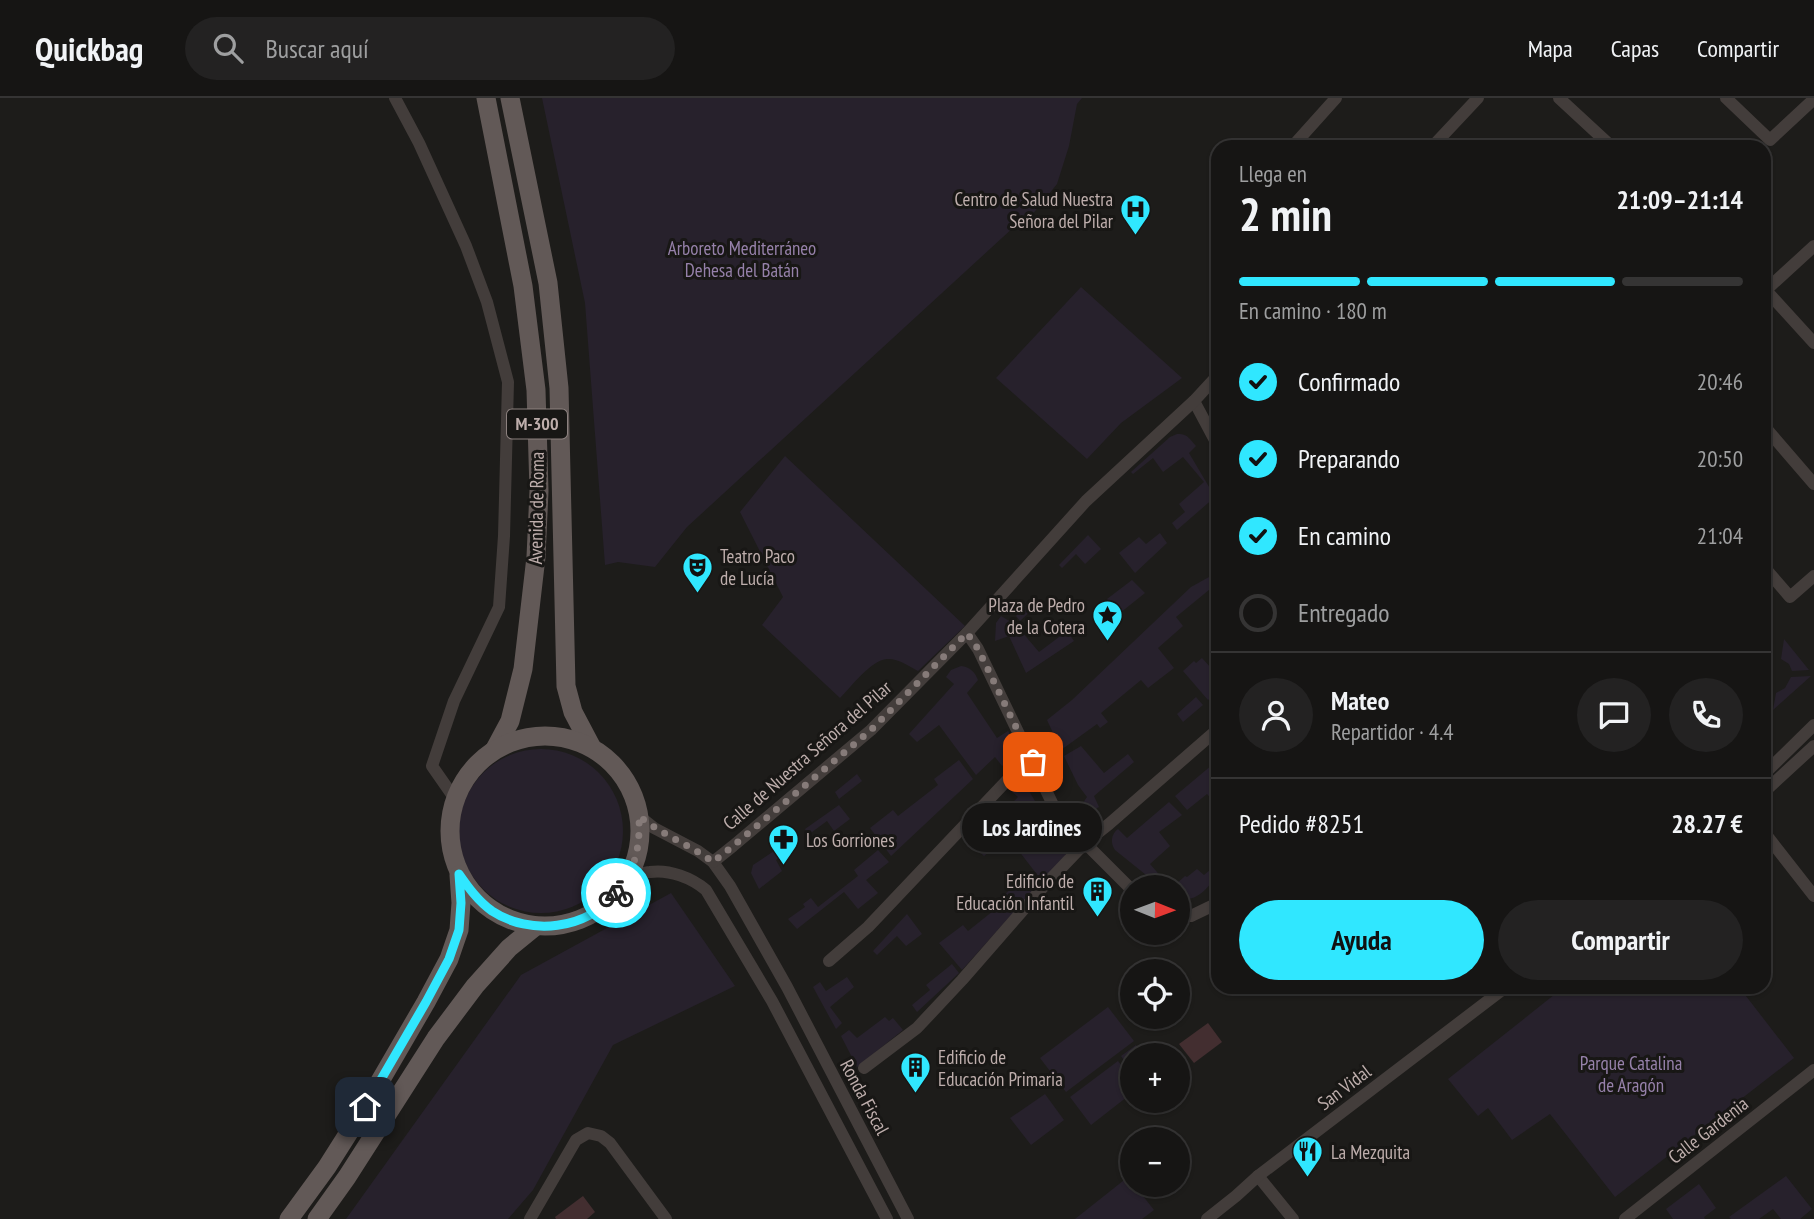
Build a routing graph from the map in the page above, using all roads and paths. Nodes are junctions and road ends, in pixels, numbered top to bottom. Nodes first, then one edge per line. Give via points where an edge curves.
1 (395, 98) edge
2 (486, 98) edge
3 (510, 98) edge
4 (1336, 98) edge
5 (1478, 98) edge
6 (1559, 98) edge
7 (1726, 98) edge
8 (1814, 99) edge
9 (1298, 140) edge
10 (1439, 140) edge
11 (1604, 140) edge
12 (1814, 246) edge
13 (1771, 284) edge
14 (1771, 296) edge
15 (1814, 343) edge
16 (1211, 383) edge
17 (1194, 401) junction
18 (1211, 433) edge
19 (1771, 434) edge
20 (1814, 484) edge
21 (1771, 575) edge
22 (1814, 576) edge
23 (967, 633) junction
24 (1814, 725) edge
25 (1211, 735) edge
26 (1814, 746) edge
27 (593, 748) junction
28 (495, 749) junction
29 (1033, 762) junction
30 (1771, 767) edge
31 (1771, 786) edge
32 (455, 799) junction
33 (639, 816) junction
34 (1771, 840) edge
35 (1085, 843) junction
36 (713, 862) junction
37 (459, 874) junction
38 (1120, 878) edge
39 (627, 879) junction
40 (1812, 888) edge
41 (1211, 906) edge
42 (1190, 916) edge
43 (536, 926) junction
44 (829, 961) dead end
45 (786, 988) junction
46 (1497, 994) edge
47 (770, 997) junction
48 (864, 1068) dead end
49 (1814, 1070) edge
50 (1258, 1176) junction
51 (1633, 1217) edge
52 (289, 1219) edge
53 (317, 1219) edge
54 (530, 1219) edge
55 (666, 1219) edge
56 (887, 1219) edge
57 (908, 1219) edge
58 (1207, 1219) edge
59 (1293, 1219) edge

1 - 32 street via 466,246 487,302 508,382 499,607 454,701 432,766
2 - 28 main road, Avenida de Roma / M-300 via 523,286 536,390 539,491 523,669 510,721
3 - 27 main road, Avenida de Roma / M-300 via 548,283 559,388 566,686 573,712
4 - 9 street
5 - 10 street
6 - 11 street
7 - 8 street via 1770,140
12 - 13 street
14 - 15 street
16 - 17 street, Calle de Nuestra Señora del Pilar
17 - 18 street
17 - 23 street, Calle de Nuestra Señora del Pilar via 1086,500
19 - 20 street
21 - 22 street via 1790,597
23 - 29 street
23 - 36 street, Calle de Nuestra Señora del Pilar via 871,730
24 - 30 street
25 - 35 street
26 - 31 street
27 - 28 main road, M-300 via 547,735 520,738
27 - 33 main road, M-300 via 615,765 631,789
28 - 32 main road, M-300 via 471,770
29 - 35 street via 1055,808
29 - 44 street via 1016,771 868,927
32 - 37 main road, M-300 via 449,824
33 - 36 street, Ronda Fiscal
33 - 39 main road, M-300 via 636,859
34 - 40 street
35 - 38 street
35 - 48 street via 917,1028
36 - 45 street, Ronda Fiscal
37 - 43 main road, M-300 via 491,910
37 - 52 main road, M-300 via 459,930 449,959 365,1107
39 - 43 main road, M-300 via 611,900 589,916 564,925
39 - 47 street, Ronda Fiscal via 666,872 706,890
41 - 42 street
43 - 53 main road via 475,986 436,1038
45 - 47 street via 783,1002
45 - 57 street, Ronda Fiscal
46 - 50 street, San Vidal
47 - 56 street, Ronda Fiscal
49 - 51 street, Calle Gardenia
50 - 58 street, San Vidal
50 - 59 street
54 - 55 street via 576,1140 588,1133 610,1143

